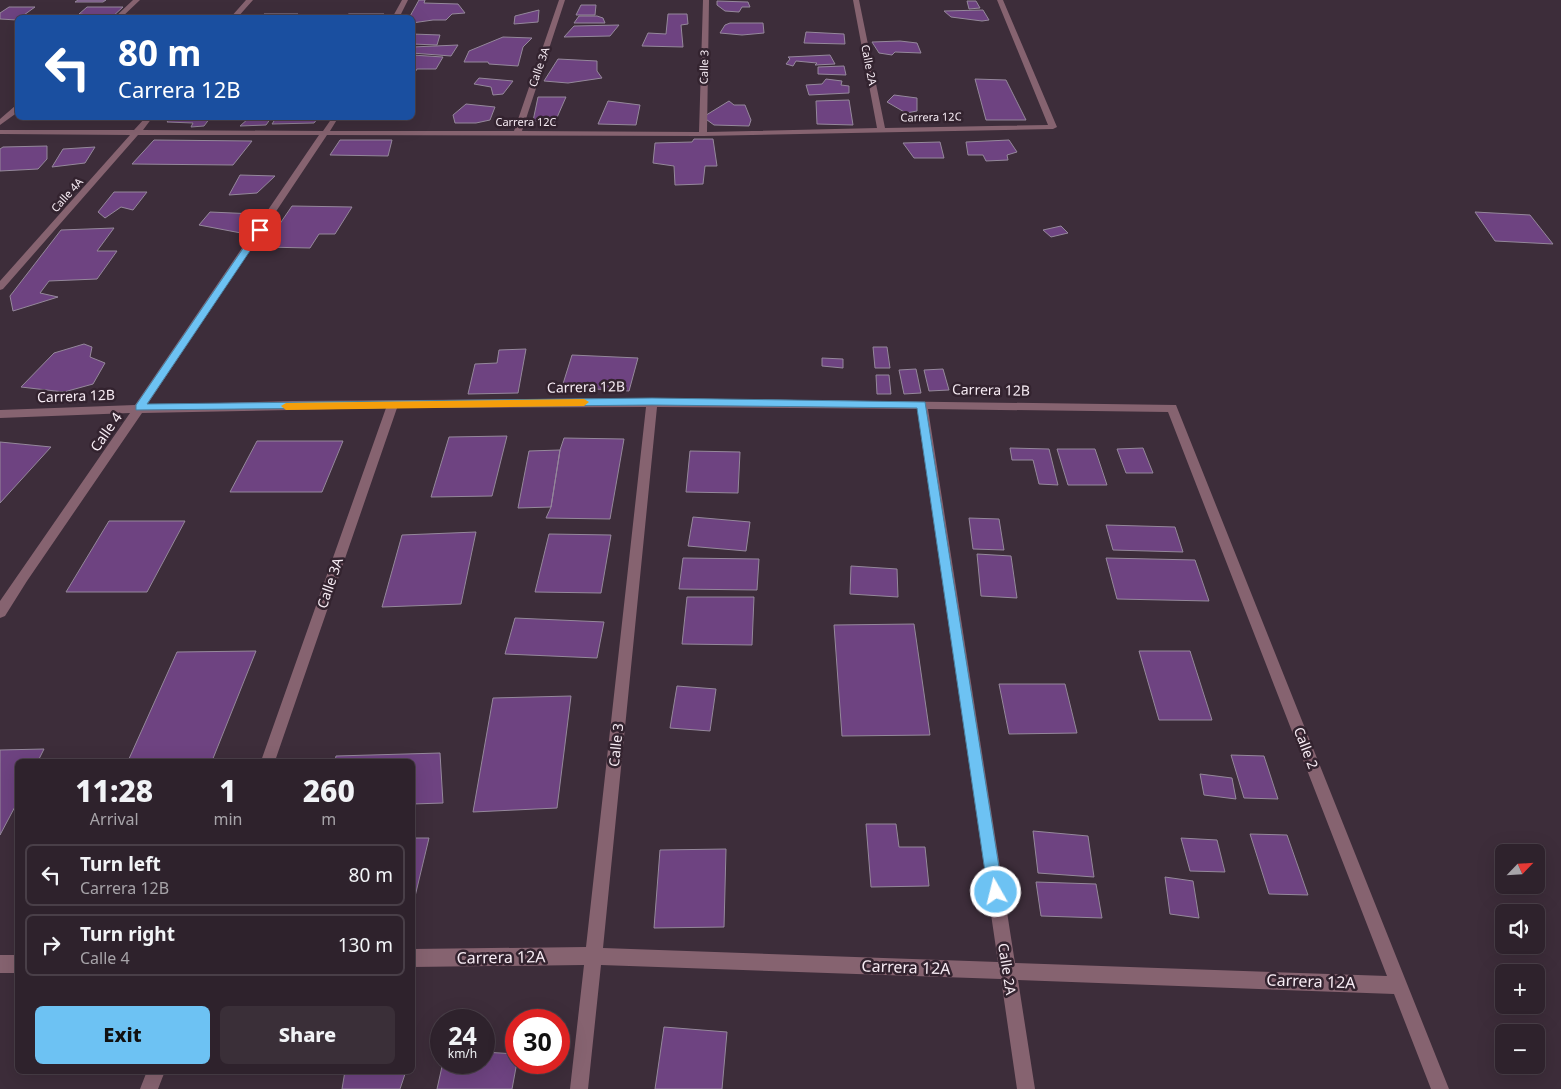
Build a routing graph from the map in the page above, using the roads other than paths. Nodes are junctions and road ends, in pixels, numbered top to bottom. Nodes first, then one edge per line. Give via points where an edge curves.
1 (137, 0) edge
2 (250, 0) edge
3 (406, 0) edge
4 (562, 0) edge
5 (706, 0) edge
6 (856, 0) edge
7 (1000, 0) edge
8 (120, 15) edge
9 (235, 15) edge
10 (397, 15) edge
11 (15, 110) edge
12 (147, 120) edge
13 (334, 120) edge
14 (0, 123) edge
15 (881, 129) junction
16 (0, 132) edge
17 (137, 133) junction
18 (326, 133) junction
19 (516, 133) junction
20 (703, 134) junction
21 (0, 287) edge
22 (652, 402) junction
23 (922, 404) junction
24 (392, 405) junction
25 (139, 408) junction
26 (1172, 408) joint
27 (0, 414) edge
28 (0, 612) edge
29 (269, 759) edge
30 (593, 956) junction
31 (415, 958) edge
32 (0, 964) edge
33 (15, 964) edge
34 (1008, 970) junction
35 (1399, 985) junction
36 (155, 1074) edge
37 (149, 1089) edge
38 (579, 1089) edge
39 (1026, 1089) edge
40 (1440, 1089) edge

1 - 8 street
2 - 9 street
3 - 10 street
4 - 19 street, Calle 3A
5 - 20 street, Calle 3
6 - 15 street, Calle 2A
7 - 15 street, Carrera 12C via 1053,127
11 - 14 street
12 - 17 street, Calle 4A
13 - 18 street, Calle 4
15 - 20 street, Carrera 12C
16 - 17 street, Carrera 12C
17 - 18 street, Carrera 12C
17 - 21 street, Calle 4A
18 - 19 street, Carrera 12C
18 - 25 street, Calle 4
19 - 20 street, Carrera 12C
22 - 23 street, Carrera 12B
22 - 24 street, Carrera 12B
22 - 30 street, Calle 3
23 - 26 street, Carrera 12B
23 - 34 street, Calle 2A
24 - 25 street, Carrera 12B
24 - 29 street, Calle 3A
25 - 27 street, Carrera 12B
25 - 28 street, Calle 4
26 - 35 street, Calle 2
30 - 31 street, Carrera 12A
30 - 34 street, Carrera 12A
30 - 38 street, Calle 3
32 - 33 street
34 - 35 street, Carrera 12A
34 - 39 street, Calle 2A
35 - 40 street, Calle 2
36 - 37 street

